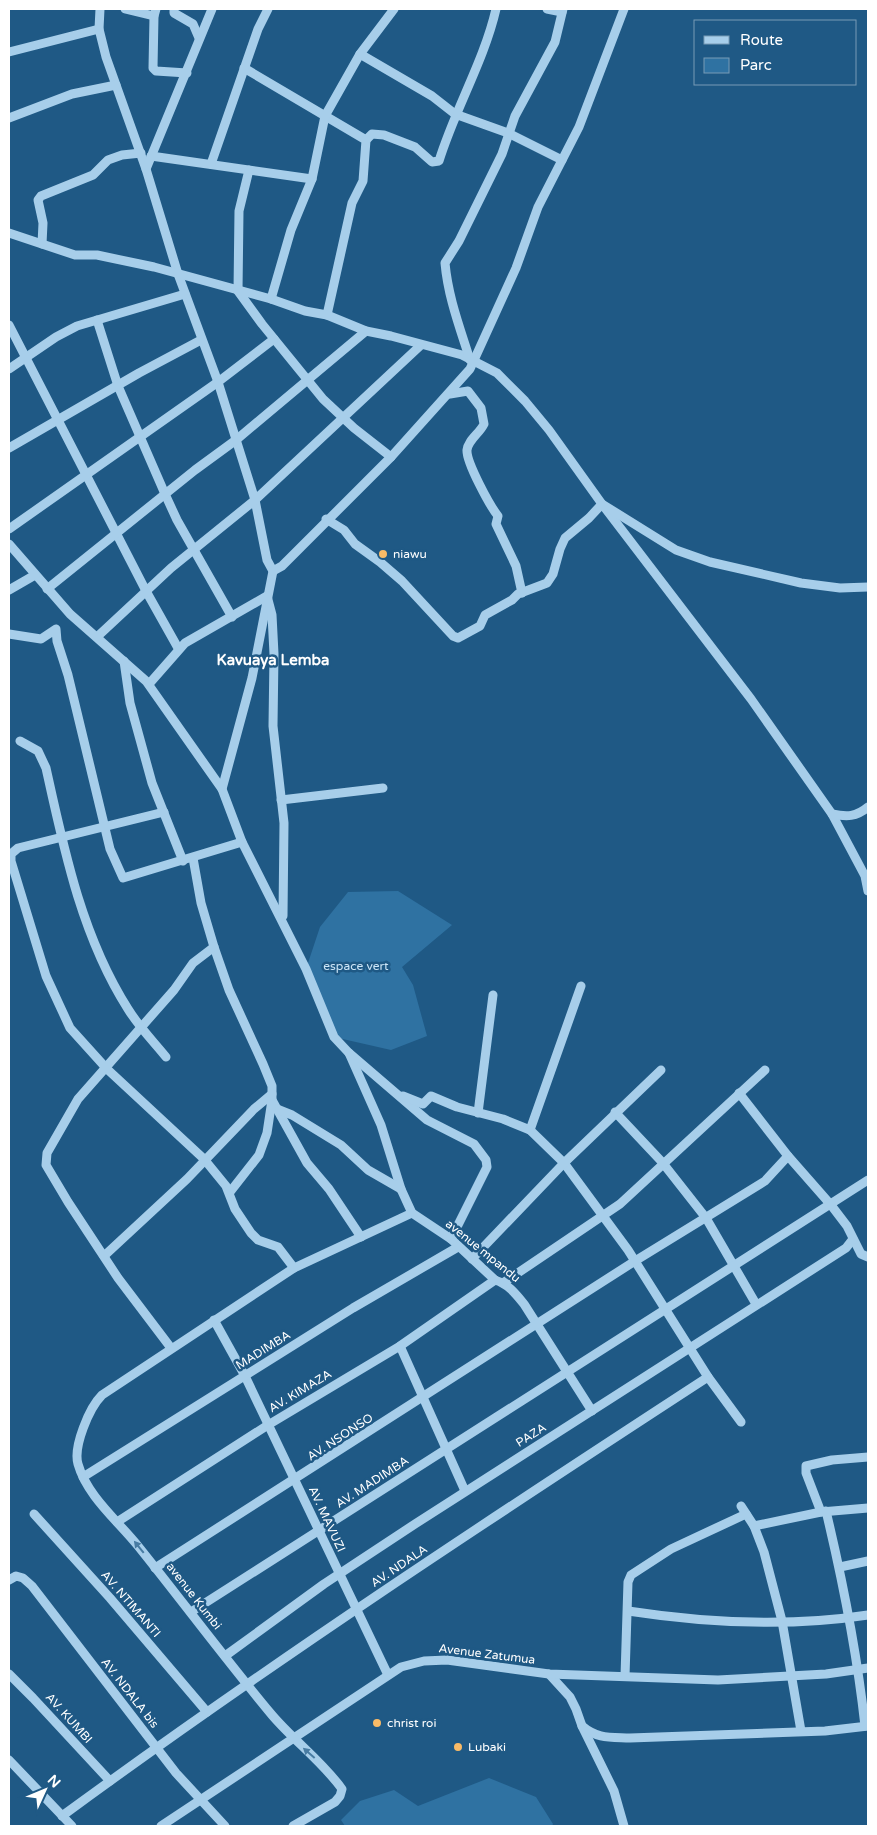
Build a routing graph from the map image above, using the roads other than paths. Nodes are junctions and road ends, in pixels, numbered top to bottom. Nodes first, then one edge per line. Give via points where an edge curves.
1 (100, 9) edge
2 (125, 9) edge
3 (174, 9) edge
4 (212, 9) edge
5 (268, 9) edge
6 (394, 9) edge
7 (496, 9) edge
8 (547, 9) edge
9 (624, 9) edge
10 (563, 10) edge
11 (155, 12) edge
12 (99, 30) junction
13 (199, 38) junction
14 (9, 52) edge
15 (360, 54) junction
16 (244, 68) junction
17 (187, 73) junction
18 (116, 85) junction
19 (455, 114) junction
20 (325, 116) junction
21 (9, 118) edge
22 (508, 133) junction
23 (366, 140) junction
24 (141, 153) junction
25 (152, 156) junction
26 (562, 160) junction
27 (211, 164) junction
28 (146, 169) junction
29 (250, 170) junction
30 (312, 179) junction
31 (9, 232) edge
32 (42, 244) junction
33 (178, 274) junction
34 (238, 291) junction
35 (185, 294) junction
36 (271, 299) junction
37 (327, 315) junction
38 (97, 320) junction
39 (9, 325) edge
40 (366, 331) junction
41 (274, 339) junction
42 (202, 340) junction
43 (421, 346) junction
44 (27, 357) junction
45 (472, 360) junction
46 (9, 369) edge
47 (307, 381) junction
48 (218, 382) junction
49 (118, 386) junction
50 (449, 394) junction
51 (343, 418) junction
52 (57, 420) junction
53 (140, 436) junction
54 (236, 440) junction
55 (9, 448) edge
56 (390, 457) junction
57 (86, 476) junction
58 (166, 494) junction
59 (255, 500) junction
60 (602, 504) junction
61 (326, 519) junction
62 (9, 529) edge
63 (116, 534) junction
64 (9, 544) edge
65 (194, 549) junction
66 (273, 571) junction
67 (35, 575) junction
68 (868, 587) edge
69 (47, 589) junction
70 (9, 590) edge
71 (146, 591) junction
72 (522, 592) junction
73 (267, 596) junction
74 (232, 617) junction
75 (9, 634) edge
76 (98, 636) junction
77 (178, 648) junction
78 (124, 661) junction
79 (149, 684) junction
80 (20, 741) dead end
81 (383, 788) dead end
82 (222, 789) junction
83 (281, 800) junction
84 (868, 806) edge
85 (164, 812) junction
86 (832, 814) junction
87 (106, 827) junction
88 (61, 839) junction
89 (242, 842) junction
90 (193, 858) junction
91 (183, 861) junction
92 (868, 891) edge
93 (283, 916) dead end
94 (214, 947) junction
95 (581, 986) dead end
96 (493, 995) dead end
97 (141, 1026) junction
98 (348, 1052) junction
99 (166, 1057) dead end
100 (107, 1069) junction
101 (661, 1070) dead end
102 (765, 1070) dead end
103 (394, 1092) junction
104 (739, 1093) junction
105 (272, 1097) junction
106 (277, 1109) junction
107 (615, 1112) junction
108 (478, 1113) junction
109 (530, 1130) junction
110 (788, 1156) junction
111 (204, 1159) junction
112 (662, 1162) junction
113 (564, 1163) junction
114 (868, 1180) edge
115 (400, 1189) junction
116 (230, 1192) junction
117 (831, 1205) junction
118 (412, 1213) junction
119 (604, 1215) junction
120 (706, 1218) junction
121 (361, 1237) junction
122 (853, 1240) junction
123 (454, 1243) junction
124 (104, 1256) junction
125 (868, 1257) edge
126 (472, 1259) junction
127 (635, 1261) junction
128 (732, 1266) junction
129 (294, 1268) junction
130 (499, 1281) junction
131 (756, 1304) junction
132 (666, 1308) junction
133 (214, 1320) junction
134 (537, 1324) junction
135 (400, 1346) junction
136 (171, 1348) junction
137 (689, 1348) junction
138 (566, 1372) junction
139 (244, 1376) junction
140 (708, 1376) junction
141 (423, 1398) junction
142 (592, 1411) junction
143 (741, 1422) dead end
144 (268, 1426) junction
145 (445, 1449) junction
146 (868, 1457) edge
147 (83, 1477) junction
148 (295, 1480) junction
149 (465, 1492) junction
150 (868, 1508) edge
151 (823, 1511) junction
152 (34, 1514) dead end
153 (117, 1522) junction
154 (754, 1526) junction
155 (319, 1532) junction
156 (868, 1562) edge
157 (840, 1567) junction
158 (155, 1568) junction
159 (339, 1575) junction
160 (13, 1578) edge
161 (356, 1611) junction
162 (628, 1611) junction
163 (191, 1612) junction
164 (868, 1615) edge
165 (850, 1618) junction
166 (782, 1621) junction
167 (224, 1656) junction
168 (868, 1660) edge
169 (864, 1668) edge
170 (9, 1674) edge
171 (549, 1674) junction
172 (388, 1675) junction
173 (626, 1676) junction
174 (791, 1676) junction
175 (247, 1685) junction
176 (207, 1712) junction
177 (582, 1726) junction
178 (867, 1726) edge
179 (801, 1731) junction
180 (294, 1739) junction
181 (156, 1746) junction
182 (9, 1760) edge
183 (110, 1781) junction
184 (200, 1800) junction
185 (62, 1816) junction
186 (72, 1826) edge
187 (161, 1826) edge
188 (225, 1826) edge
189 (294, 1826) edge
190 (624, 1826) edge

1 - 12 street
2 - 11 street
3 - 13 street via 174,13 193,24
4 - 13 street
5 - 16 street
6 - 15 street
7 - 19 street via 491,30
8 - 10 street
9 - 26 street via 586,110
10 - 22 street via 555,42
11 - 17 street via 153,68 161,72
12 - 14 street
12 - 18 street
13 - 17 street
15 - 19 street via 432,96
15 - 20 street
16 - 20 street
16 - 27 street
17 - 25 street
18 - 21 street via 72,94
18 - 24 street
19 - 22 street
19 - 23 street via 437,163 415,147 384,135 372,134
20 - 23 street
20 - 30 street
22 - 26 street
22 - 45 street via 502,154 445,264 459,332
23 - 37 street via 363,180 352,203
24 - 28 street
24 - 32 street via 108,160 93,175 41,196 38,200 43,222
25 - 27 street
25 - 28 street
26 - 45 street via 538,207 511,281
27 - 29 street
28 - 33 street
29 - 30 street
29 - 34 street via 240,211
30 - 36 street via 288,239
31 - 32 street
32 - 33 street via 75,255 97,255
33 - 34 street
33 - 35 street
34 - 36 street
34 - 41 street
35 - 38 street
35 - 42 street
36 - 37 street
37 - 40 street
38 - 44 street via 65,332
38 - 49 street
39 - 44 street
40 - 43 street
40 - 47 street
41 - 47 street
41 - 48 street
42 - 48 street
42 - 49 street
43 - 45 street
43 - 51 street
44 - 46 street
44 - 52 street
45 - 50 street via 470,369
45 - 60 street via 497,373 525,401
47 - 51 street
47 - 54 street
48 - 53 street
48 - 54 street
49 - 52 street
49 - 53 street
50 - 56 street
50 - 72 street via 468,391 481,408 484,424 467,452 481,489 498,516 496,524 516,566
51 - 56 street
51 - 59 street
52 - 55 street
52 - 57 street
53 - 57 street
53 - 58 street
54 - 58 street
54 - 59 street
56 - 61 street
57 - 62 street
57 - 63 street
58 - 63 street
58 - 65 street
59 - 65 street
59 - 66 street via 267,560
60 - 68 street via 676,550 710,562 800,583 840,588
60 - 72 street via 566,538 547,583
60 - 86 street via 714,648
61 - 66 street via 282,566
61 - 72 street via 344,530 355,544 402,581 455,638 469,634 480,626 485,615
63 - 69 street
63 - 71 street
64 - 67 street
65 - 71 street
65 - 74 street
66 - 73 street
67 - 69 street
67 - 70 street
69 - 76 street via 70,614
71 - 76 street
71 - 77 street
73 - 74 street
73 - 82 street via 252,678
73 - 83 street via 272,615 273,726
74 - 77 street
75 - 87 street via 41,639 56,629
76 - 78 street
77 - 79 street
78 - 79 street
78 - 85 street via 130,703 152,783
79 - 82 street
80 - 88 street via 38,751 46,768
81 - 83 street
82 - 89 street
83 - 93 street via 285,851
84 - 86 street via 855,816
85 - 87 street
85 - 91 street
86 - 92 street via 862,869
87 - 88 street
87 - 91 street via 115,863 124,879
88 - 97 street via 83,912 109,973 129,1011
88 - 100 street via 18,848 11,854 11,861 38,953 59,1007 70,1028
89 - 90 street
89 - 98 street via 306,969 330,1030
90 - 91 street
90 - 94 street via 201,903
94 - 97 street via 194,963
94 - 105 street via 229,990 272,1086
95 - 109 street
96 - 108 street
97 - 99 street
97 - 100 street
98 - 103 street
98 - 115 street, avenue mpandu via 381,1124
100 - 111 street
100 - 124 street via 78,1099 50,1146 46,1165
101 - 107 street
102 - 104 street, AV. KIMAZA
103 - 108 street via 423,1104 431,1096 436,1096
103 - 123 street via 428,1120 474,1144 486,1160 487,1168
104 - 110 street
104 - 112 street, AV. KIMAZA
105 - 106 street
105 - 111 street via 254,1108
105 - 116 street via 259,1155
106 - 115 street via 341,1145 368,1170
106 - 121 street via 307,1164 329,1189
107 - 112 street
107 - 113 street
108 - 109 street
109 - 113 street
110 - 117 street
110 - 120 street, AV. NSONSO via 765,1182
111 - 116 street
111 - 124 street via 187,1179
112 - 119 street, AV. KIMAZA via 620,1204
112 - 120 street
113 - 119 street
113 - 126 street
114 - 117 street, AV. MADIMBA
115 - 118 street, avenue mpandu
116 - 129 street via 235,1209 251,1233 258,1240 278,1247
117 - 122 street
117 - 128 street, AV. MADIMBA
118 - 121 street
118 - 123 street, avenue mpandu
119 - 127 street
119 - 130 street, AV. KIMAZA
120 - 127 street, AV. NSONSO
120 - 128 street
121 - 129 street
122 - 125 street via 861,1254
122 - 131 street, PAZA via 846,1248
123 - 126 street, avenue mpandu
123 - 139 street, MADIMBA
124 - 136 street
126 - 130 street, avenue mpandu
127 - 132 street
127 - 134 street, AV. NSONSO
128 - 131 street
128 - 132 street, AV. MADIMBA
129 - 133 street
130 - 134 street, avenue mpandu via 524,1304
130 - 135 street, AV. KIMAZA
131 - 137 street, PAZA
132 - 137 street
132 - 138 street, AV. MADIMBA
133 - 136 street
133 - 139 street, AV. MAVUZI
134 - 138 street, avenue mpandu
134 - 141 street, AV. NSONSO
135 - 141 street
135 - 144 street, AV. KIMAZA
136 - 147 street, avenue Kumbi via 96,1401 75,1454
137 - 140 street
137 - 142 street, PAZA
138 - 142 street, avenue mpandu
138 - 145 street, AV. MADIMBA
139 - 144 street, AV. MAVUZI
139 - 147 street, MADIMBA
140 - 143 street
140 - 161 street, AV. NDALA
141 - 145 street
141 - 148 street, AV. NSONSO
142 - 149 street, PAZA
144 - 148 street, AV. MAVUZI
144 - 153 street, AV. KIMAZA
145 - 149 street
145 - 155 street, AV. MADIMBA
146 - 151 street via 806,1466
147 - 153 street, avenue Kumbi
148 - 155 street, AV. MAVUZI
148 - 158 street, AV. NSONSO
149 - 159 street, PAZA
150 - 151 street
151 - 154 street
151 - 157 street
152 - 176 street, AV. NTIMANTI
158 -> 153 street, avenue Kumbi
154 - 162 street via 743,1510 631,1575
154 - 166 street
155 - 159 street, AV. MAVUZI
155 - 163 street, AV. MADIMBA
156 - 157 street
157 - 165 street
158 - 163 street, avenue Kumbi
159 - 161 street, AV. MAVUZI
159 - 167 street, PAZA
160 - 181 street, AV. NDALA bis via 24,1578 32,1586
161 - 172 street, AV. MAVUZI
161 - 175 street, AV. NDALA
162 - 166 street via 718,1620
162 - 173 street
163 - 167 street, avenue Kumbi
164 - 165 street
165 - 166 street
165 - 169 street
166 - 174 street
167 - 175 street, avenue Kumbi
168 - 169 street
169 - 174 street, Avenue Zatumua
169 - 178 street
170 - 183 street, AV. KUMBI
171 - 172 street, Avenue Zatumua via 447,1660 400,1667
171 - 173 street, Avenue Zatumua
171 - 177 street via 570,1697
172 - 180 street, Avenue Zatumua
173 - 174 street, Avenue Zatumua via 718,1680
174 - 179 street
175 - 176 street, AV. NDALA
175 - 180 street, avenue Kumbi
176 - 181 street, AV. NDALA
177 - 179 street via 589,1733 601,1737
177 - 190 street via 614,1791
178 - 179 street
180 - 184 street, Avenue Zatumua
189 -> 180 street, avenue Kumbi via 335,1802 342,1789 320,1762
181 - 183 street, AV. NDALA
181 - 184 street, AV. NDALA bis
182 - 185 street
183 - 185 street, AV. NDALA
184 - 187 street, Avenue Zatumua
184 - 188 street, AV. NDALA bis
185 - 186 street

